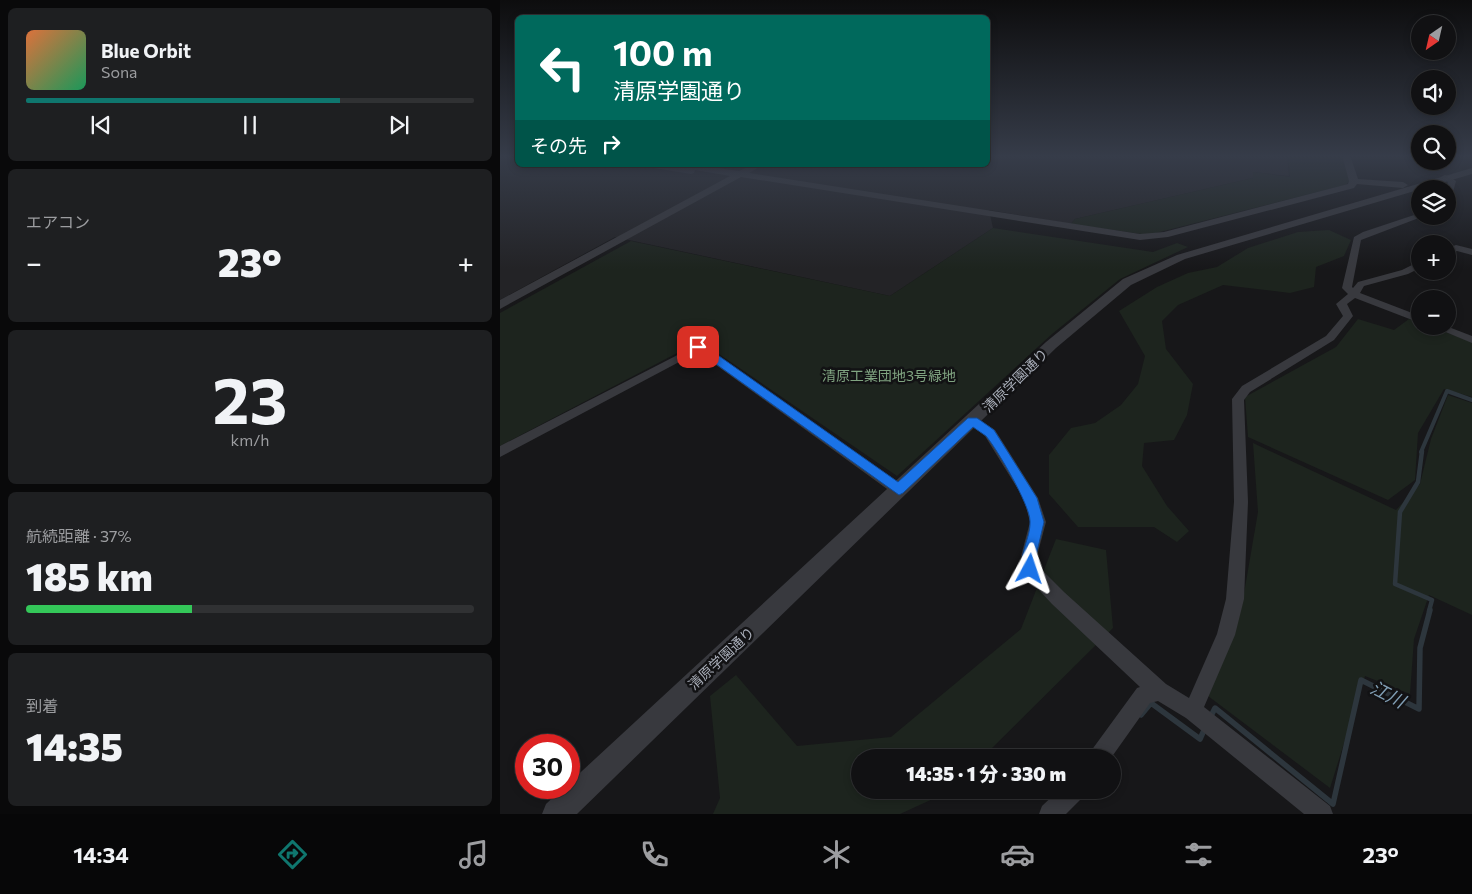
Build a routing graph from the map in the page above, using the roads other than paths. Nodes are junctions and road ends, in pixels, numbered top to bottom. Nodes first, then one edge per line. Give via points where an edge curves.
1 (703, 193) edge
2 (841, 193) edge
3 (1323, 193) edge
4 (1392, 193) edge
5 (1411, 219) edge
6 (1456, 248) edge
7 (1472, 252) edge
8 (1411, 269) edge
9 (1354, 294) junction
10 (500, 305) edge
11 (1411, 316) edge
12 (1456, 334) edge
13 (1472, 340) edge
14 (972, 421) junction
15 (500, 452) edge
16 (899, 490) junction
17 (1158, 691) junction
18 (1193, 711) junction
19 (1105, 749) edge
20 (1065, 799) edge
21 (556, 814) edge
22 (1050, 814) edge
23 (1322, 814) edge

1 - 10 street
2 - 3 street via 1126,242 1144,242
4 - 14 street, 清原学園通り via 1181,257 1127,282 1051,345
5 - 9 street via 1357,239 1346,288
6 - 7 street
8 - 9 street via 1361,284
9 - 11 street
9 - 18 street via 1341,304 1348,316 1330,338 1246,389 1238,398 1241,502 1235,599 1226,635
12 - 13 street
14 - 16 street, 清原学園通り
14 - 17 street via 990,433 1031,498 1038,522 1029,556 1030,569
15 - 16 street via 698,347
16 - 21 street, 清原学園通り
17 - 18 street
17 - 19 street via 1144,695
18 - 23 street
20 - 22 street

